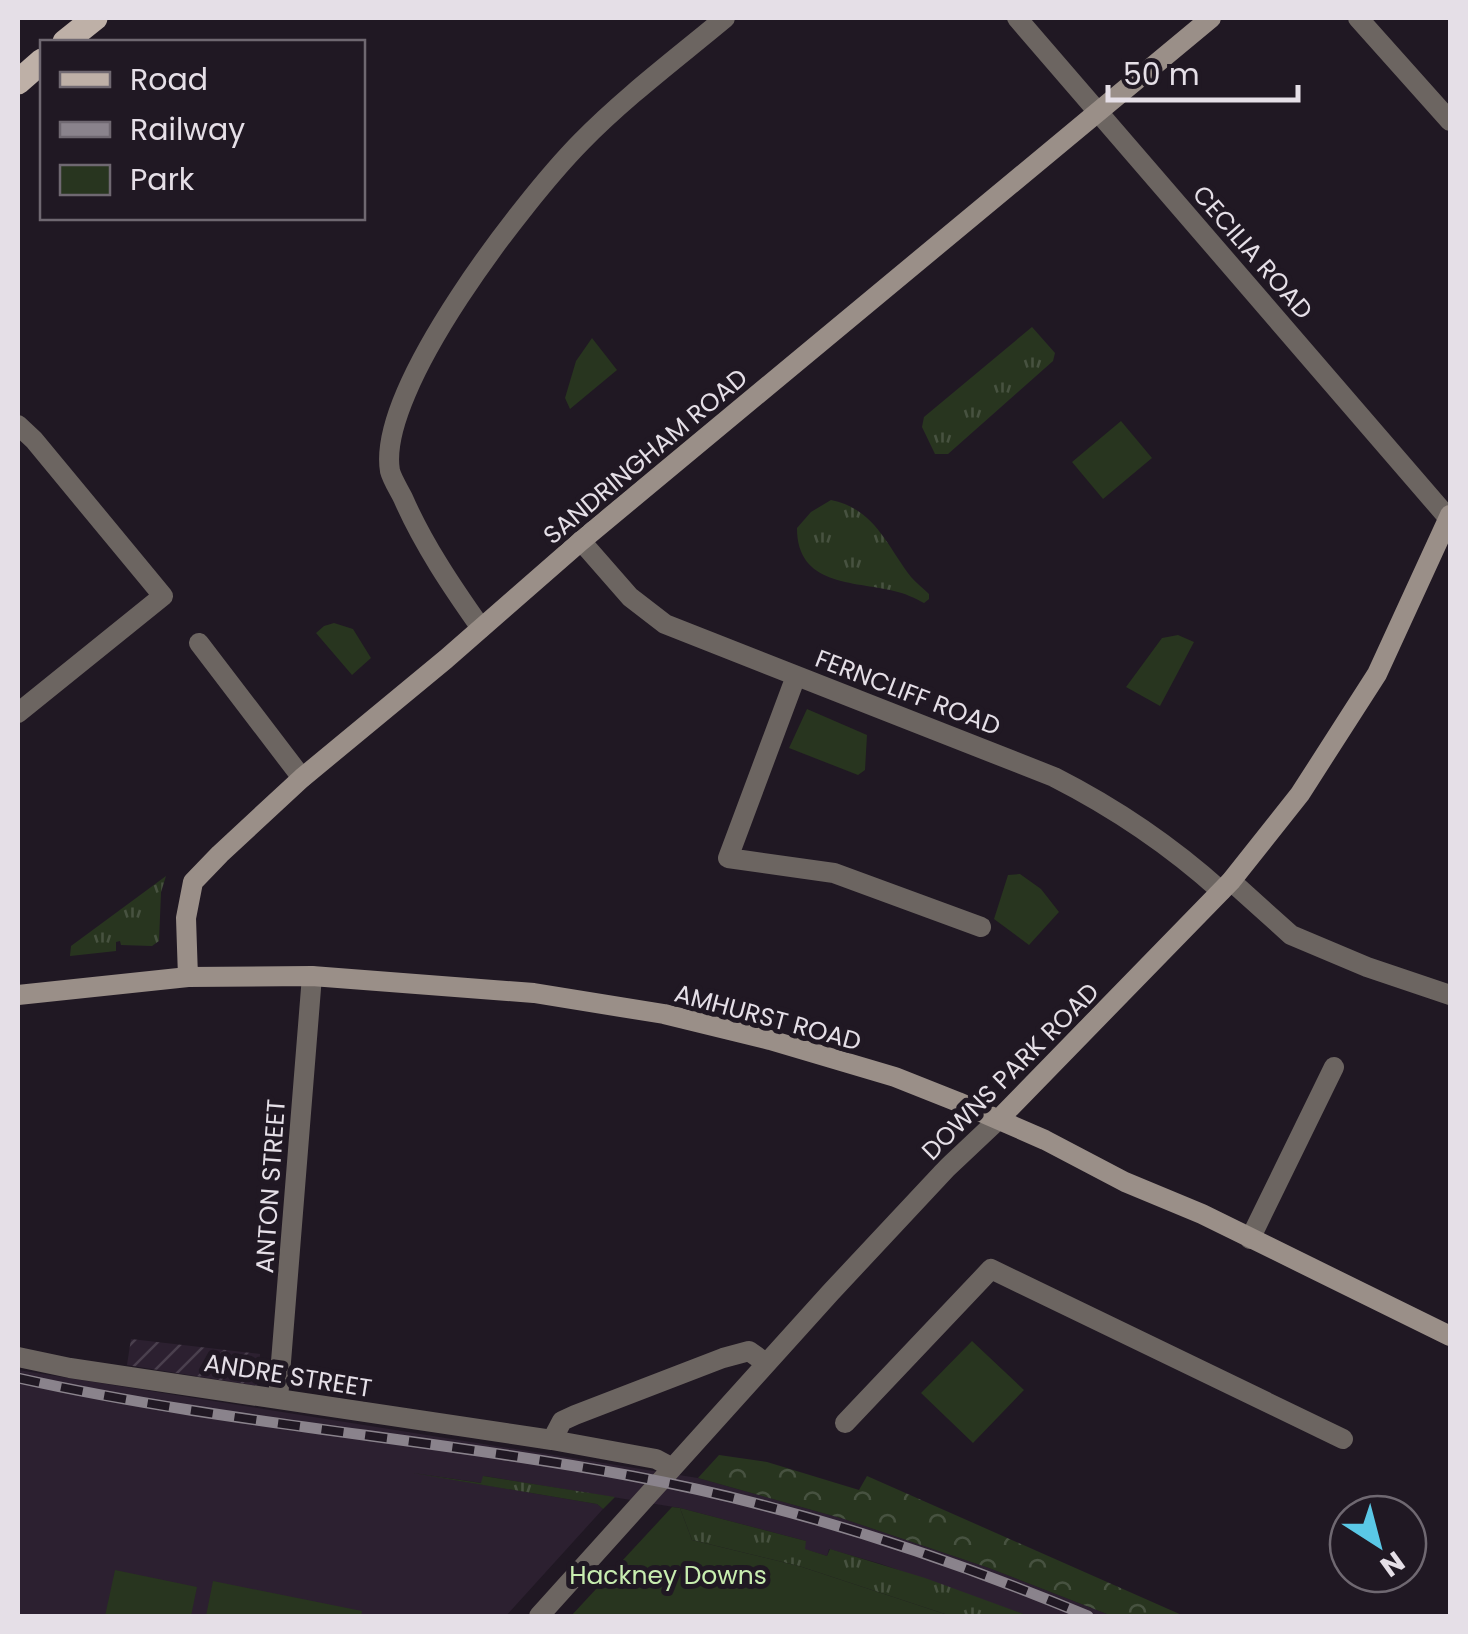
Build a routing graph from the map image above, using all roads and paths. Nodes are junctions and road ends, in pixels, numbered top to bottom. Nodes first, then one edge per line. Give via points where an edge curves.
1 (95, 18) edge
2 (725, 18) edge
3 (1017, 18) edge
4 (1211, 18) edge
5 (1358, 18) edge
6 (68, 40) edge
7 (40, 64) edge
8 (18, 82) edge
9 (1100, 110) junction
10 (1450, 121) edge
11 (18, 425) edge
12 (1450, 517) edge
13 (581, 541) junction
14 (481, 628) junction
15 (199, 643) dead end
16 (796, 676) junction
17 (18, 712) edge
18 (302, 778) junction
19 (1226, 886) junction
20 (982, 927) dead end
21 (312, 976) junction
22 (188, 977) junction
23 (18, 995) edge
24 (1450, 995) edge
25 (1334, 1067) dead end
26 (1000, 1119) junction
27 (1250, 1239) junction
28 (1448, 1328) edge
29 (18, 1358) edge
30 (766, 1363) junction
31 (278, 1400) junction
32 (845, 1423) dead end
33 (552, 1440) junction
34 (1343, 1440) dead end
35 (671, 1467) junction
36 (540, 1616) edge

1 - 6 main road
2 - 14 street via 583,139 522,207 422,360 394,423 390,470 414,524
3 - 9 street, CECILIA ROAD
4 - 9 street, SANDRINGHAM ROAD
5 - 10 street
7 - 8 main road
9 - 12 street, CECILIA ROAD
9 - 13 street, SANDRINGHAM ROAD
11 - 17 street via 163,596
12 - 19 street, DOWNS PARK ROAD via 1376,674 1309,781
13 - 14 street, SANDRINGHAM ROAD
13 - 16 street, FERNCLIFF ROAD via 630,597 665,624
14 - 18 street, SANDRINGHAM ROAD
15 - 18 street
16 - 19 street, FERNCLIFF ROAD via 1054,777
16 - 20 street via 728,858 834,874
18 - 22 street, SANDRINGHAM ROAD via 192,882
19 - 24 street, FERNCLIFF ROAD via 1290,935
19 - 26 street, DOWNS PARK ROAD
21 - 22 street, AMHURST ROAD
21 - 26 street, AMHURST ROAD via 534,993 664,1014 895,1077
21 - 31 street, ANTON STREET
22 - 23 street, AMHURST ROAD
25 - 27 street
26 - 27 street, AMHURST ROAD
26 - 30 street, DOWNS PARK ROAD
27 - 28 street, AMHURST ROAD
29 - 31 street, ANDRE STREET
30 - 33 street via 749,1351 732,1354 562,1421
30 - 35 street, DOWNS PARK ROAD
31 - 33 street, ANDRE STREET
32 - 34 street via 991,1269
33 - 35 street, ANDRE STREET
35 - 36 street, DOWNS PARK ROAD

